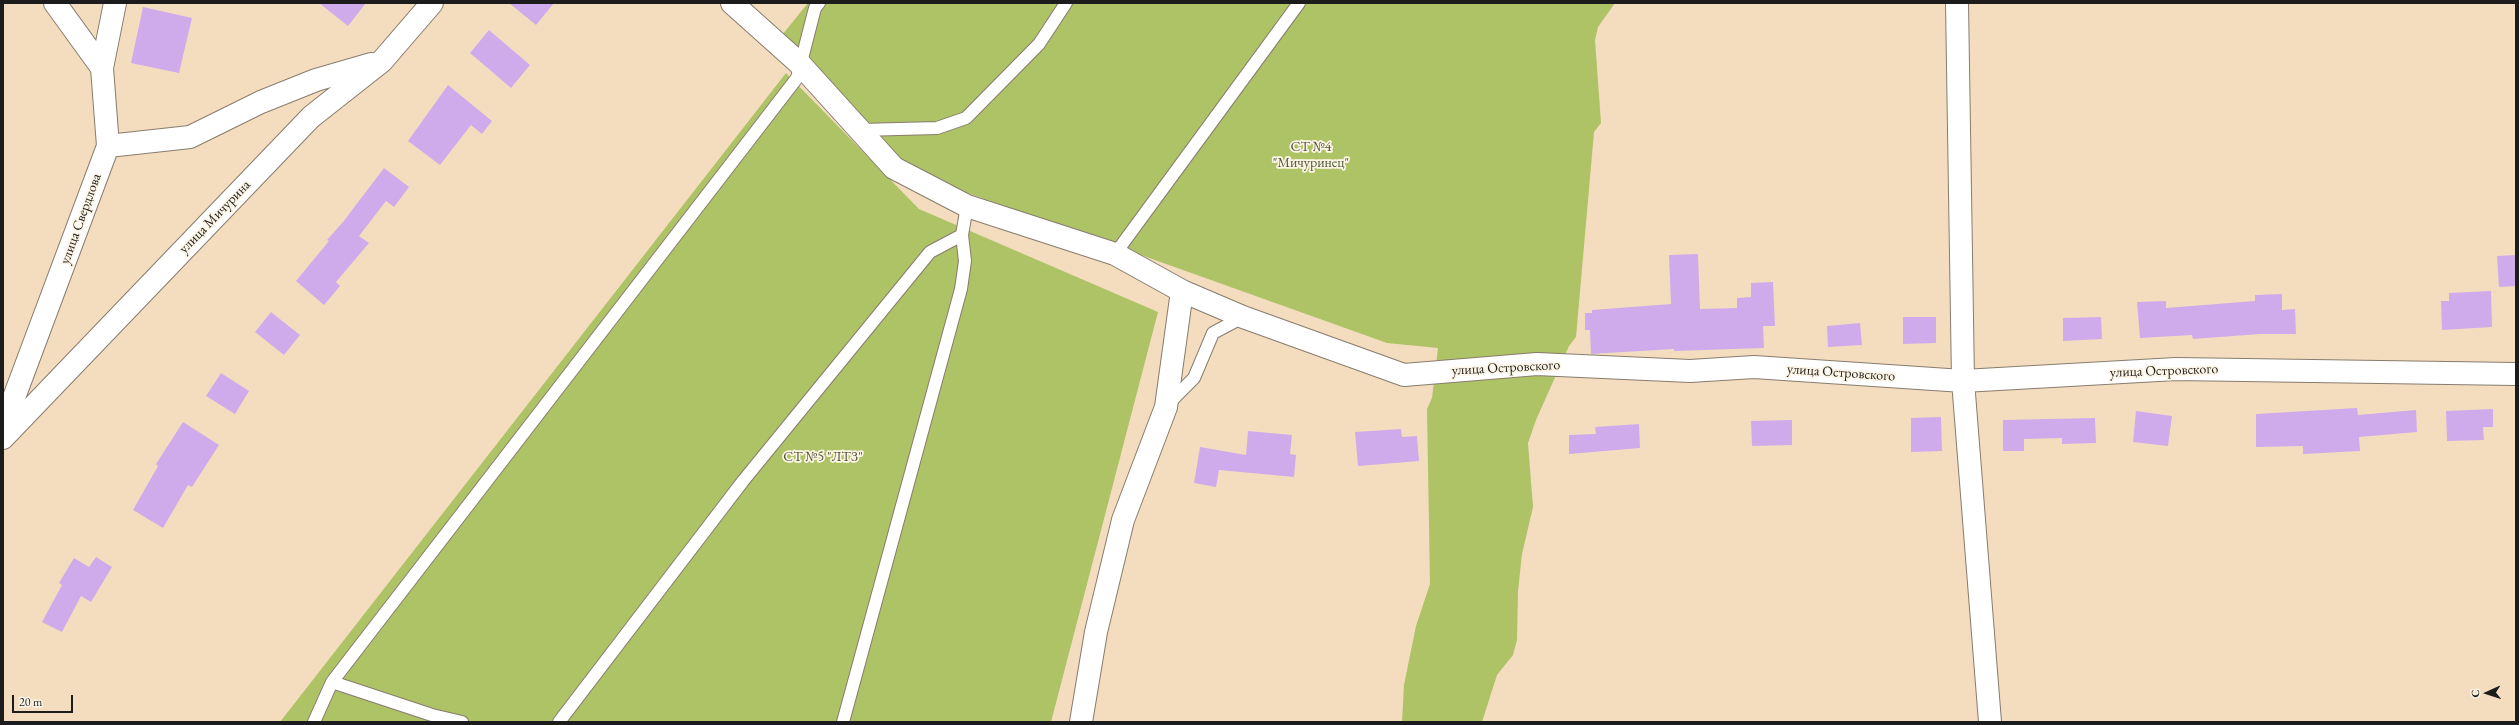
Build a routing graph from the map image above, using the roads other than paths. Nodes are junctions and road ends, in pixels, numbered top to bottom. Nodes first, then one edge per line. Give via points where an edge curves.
1 (55, 3) edge
2 (115, 3) edge
3 (432, 3) edge
4 (732, 3) edge
5 (819, 3) edge
6 (1066, 3) edge
7 (1299, 3) edge
8 (1957, 3) edge
9 (382, 60) junction
10 (799, 63) junction
11 (102, 68) junction
12 (860, 130) junction
13 (108, 146) junction
14 (968, 206) junction
15 (962, 235) junction
16 (1115, 254) junction
17 (1182, 291) junction
18 (1243, 317) junction
19 (2516, 374) edge
20 (1963, 381) junction
21 (1166, 407) junction
22 (3, 427) edge
23 (3, 438) edge
24 (332, 682) junction
25 (314, 722) edge
26 (462, 722) edge
27 (559, 722) edge
28 (843, 722) edge
29 (1081, 722) edge
30 (1990, 722) edge

1 - 11 street
2 - 11 street, улица Свердлова
3 - 9 street, улица Мичурина
4 - 10 street, улица Островского
5 - 10 lane via 815,8
6 - 12 lane via 1039,44 966,118 938,128
7 - 16 lane
8 - 20 street
9 - 13 street via 316,80 262,102 190,138
9 - 23 street, улица Мичурина via 311,117
10 - 12 street, улица Островского
10 - 24 lane via 796,78
11 - 13 street, улица Свердлова
12 - 14 street, улица Островского via 894,168
13 - 22 street, улица Свердлова
14 - 15 lane
14 - 16 street, улица Островского
15 - 27 lane via 930,252 743,481
15 - 28 lane via 965,261 961,289
16 - 17 street, улица Островского
17 - 18 street, улица Островского
17 - 21 street
18 - 20 street, улица Островского via 1404,375 1537,364 1690,371 1754,367
18 - 21 lane via 1213,333 1194,378
19 - 20 street, улица Островского via 2176,369
20 - 30 street
21 - 29 street via 1123,520 1096,632
24 - 25 lane
24 - 26 lane via 432,715

